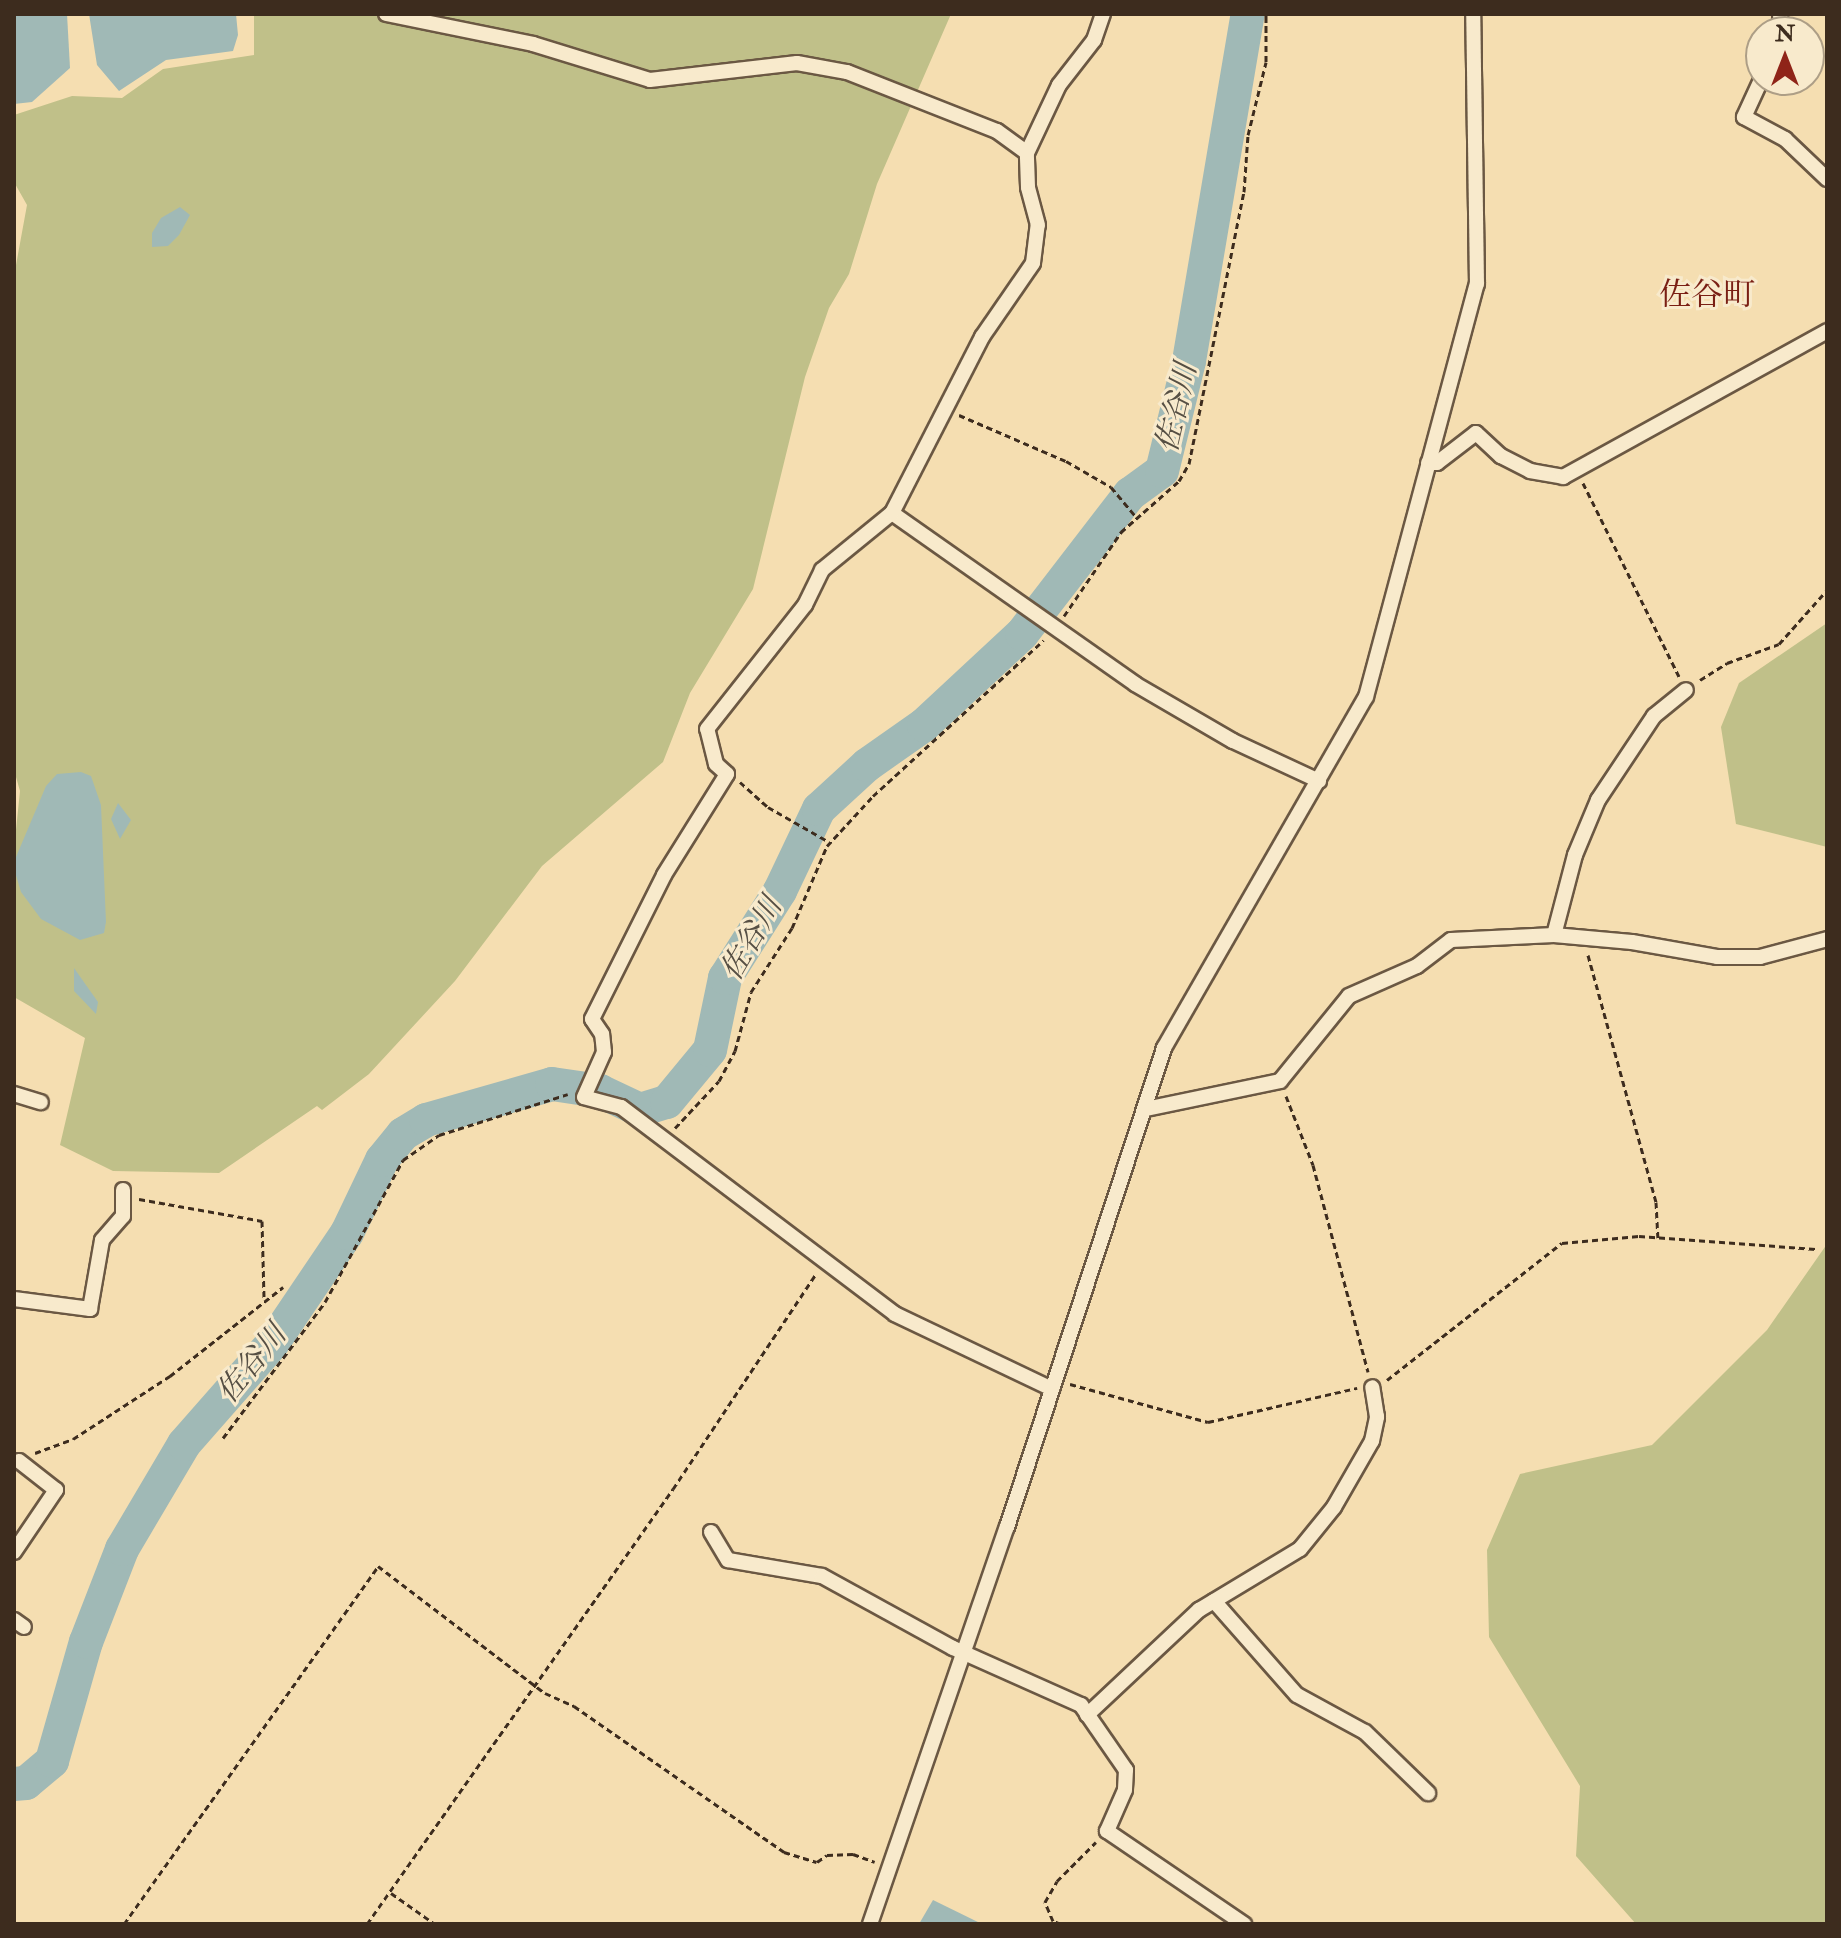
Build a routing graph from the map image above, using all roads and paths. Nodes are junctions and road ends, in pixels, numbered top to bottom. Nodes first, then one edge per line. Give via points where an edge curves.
1 (386, 14) edge
2 (1103, 14) edge
3 (1473, 14) edge
4 (1754, 96) edge
5 (1027, 153) junction
6 (1827, 179) edge
7 (1827, 331) edge
8 (939, 416) junction
9 (1428, 463) junction
10 (1578, 468) junction
11 (892, 513) junction
12 (1138, 519) dead end
13 (1827, 590) edge
14 (1686, 690) junction
15 (727, 774) junction
16 (1319, 781) junction
17 (830, 843) dead end
18 (1554, 935) junction
19 (1827, 939) edge
20 (1584, 940) junction
21 (1280, 1081) junction
22 (14, 1094) edge
23 (584, 1097) junction
24 (41, 1102) dead end
25 (1146, 1109) junction
26 (123, 1194) joint
27 (1658, 1238) junction
28 (1816, 1249) dead end
29 (822, 1264) junction
30 (283, 1287) dead end
31 (264, 1298) junction
32 (14, 1299) edge
33 (1053, 1384) junction
34 (1372, 1387) junction
35 (223, 1438) dead end
36 (19, 1461) joint
37 (711, 1532) dead end
38 (14, 1552) edge
39 (1214, 1601) junction
40 (965, 1651) junction
41 (535, 1681) junction
42 (1087, 1715) junction
43 (1428, 1793) dead end
44 (1107, 1831) junction
45 (893, 1867) junction
46 (391, 1893) junction
47 (124, 1924) edge
48 (367, 1924) edge
49 (435, 1924) edge
50 (870, 1924) edge
51 (1061, 1924) edge
52 (1244, 1924) edge

1 - 5 street via 533,44 650,80 797,63 847,72 997,131
2 - 5 street via 1094,40 1059,85
3 - 9 street via 1477,284
4 - 6 street via 1744,117 1785,139
5 - 8 street via 1028,187 1038,225 1033,263 982,337
7 - 10 street
8 - 11 street
8 - 12 path via 962,415 1066,461 1111,487
9 - 10 street via 1437,463 1476,433 1501,456 1530,471 1563,477
9 - 16 street via 1366,697
10 - 14 path via 1599,523
11 - 15 street via 822,570 805,605 707,729 716,764
11 - 16 street via 1135,684 1233,741
13 - 14 path via 1779,644 1727,663
14 - 18 street via 1654,716 1598,800 1575,855
15 - 17 path via 768,807
15 - 23 street via 664,875 592,1019 602,1034 604,1052
16 - 25 street via 1164,1048
18 - 20 street
18 - 21 street via 1451,940 1417,966 1349,996
19 - 20 street via 1760,957 1717,957 1632,942
20 - 27 path via 1656,1202
21 - 25 street
21 - 34 path via 1313,1165
22 - 24 street
23 - 29 street via 621,1107
23 - 35 path via 570,1093 439,1135 403,1160 325,1302
25 - 33 street
26 - 31 path via 262,1221
26 - 32 street via 123,1216 102,1240 90,1309
27 - 28 path
27 - 34 path via 1562,1243 1394,1378
29 - 33 street via 895,1314
29 - 41 path via 673,1489
30 - 31 path
31 - 36 path via 170,1376 73,1439
33 - 34 path via 1208,1422
33 - 40 street
34 - 39 street via 1377,1417 1372,1441 1334,1507 1300,1549
36 - 38 street via 56,1490
37 - 40 street via 728,1560 822,1576
39 - 42 street via 1162,1642
39 - 43 street via 1297,1695 1365,1732
40 - 42 street via 1081,1705
40 - 45 street
41 - 45 path via 784,1852 817,1862 827,1855 853,1854
41 - 46 path
41 - 47 path via 378,1566
42 - 44 street via 1126,1770 1125,1790
44 - 51 path via 1057,1881 1045,1902 1053,1921
44 - 52 street
45 - 50 street
46 - 48 path
46 - 49 path

